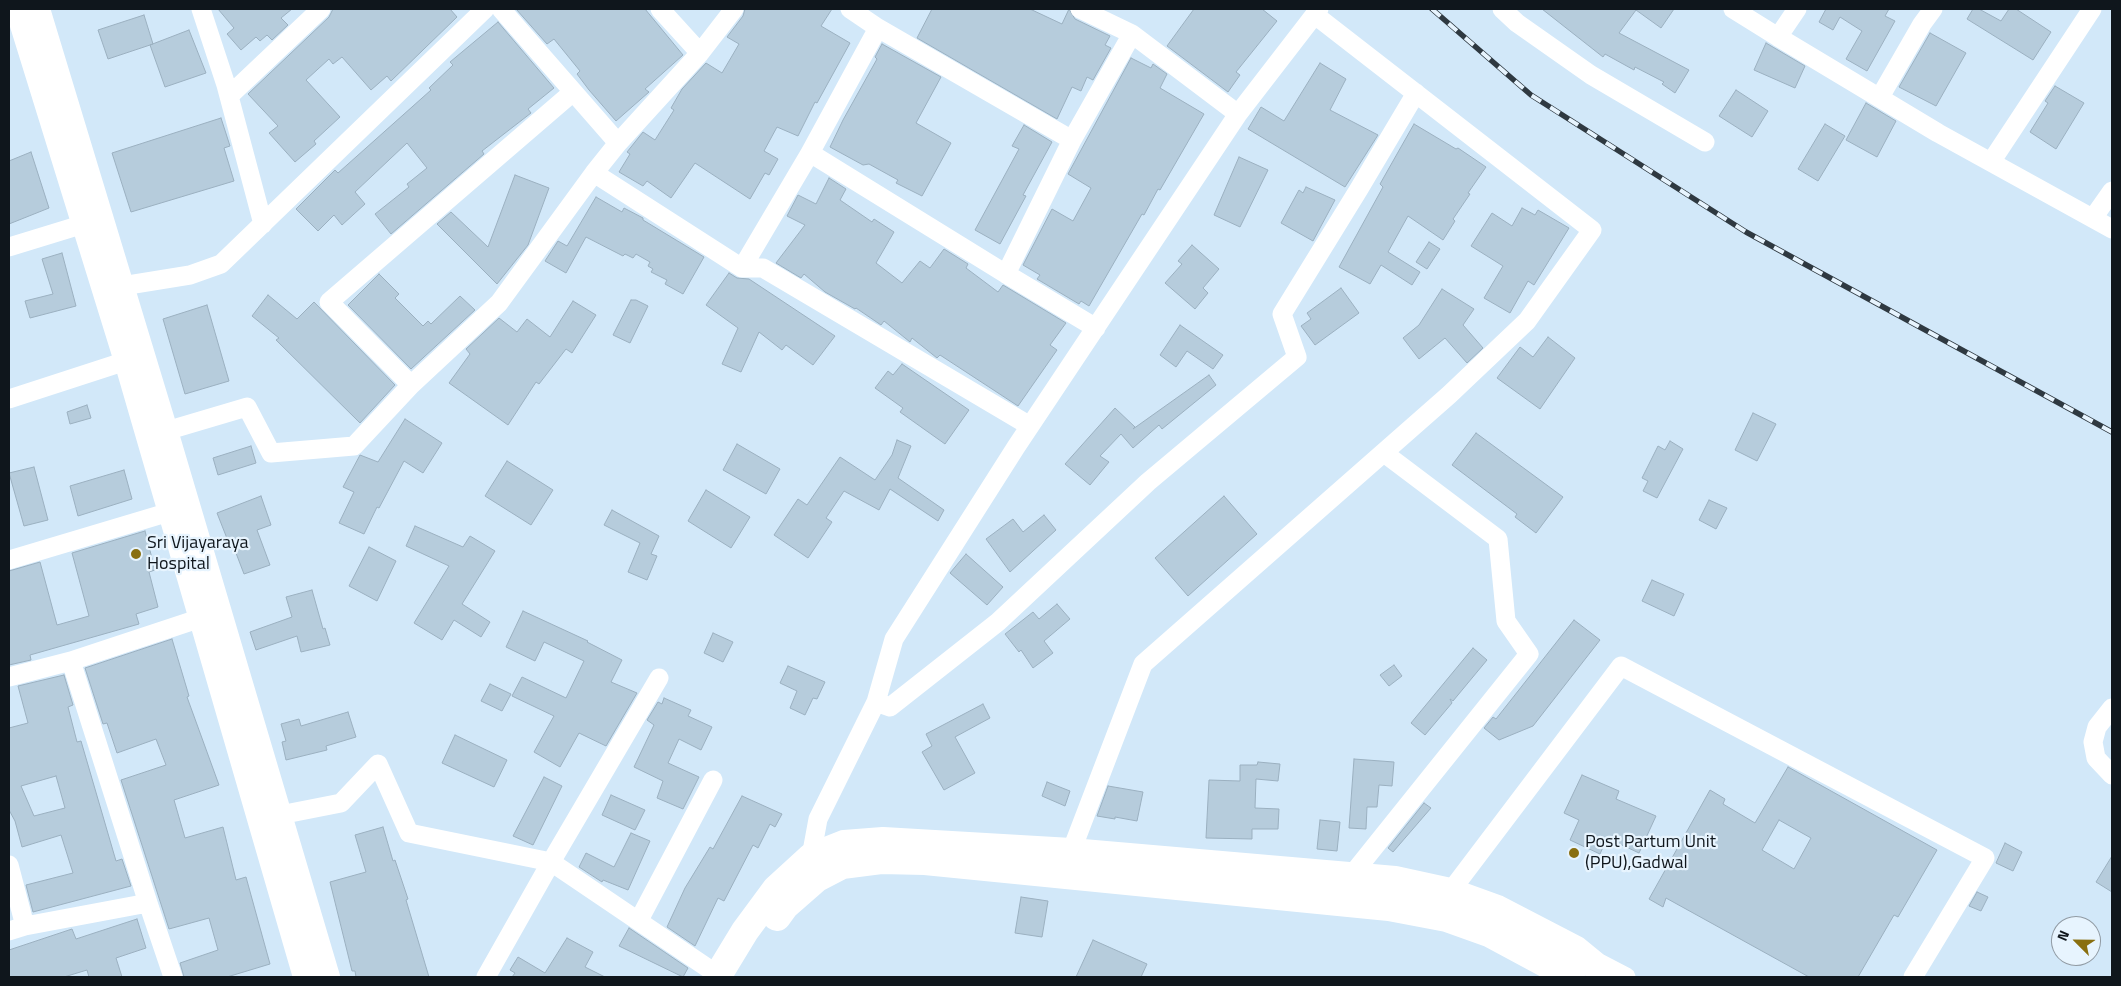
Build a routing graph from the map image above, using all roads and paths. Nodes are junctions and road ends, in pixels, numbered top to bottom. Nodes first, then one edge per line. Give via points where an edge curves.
1 (17, 9) edge
2 (38, 9) edge
3 (201, 9) edge
4 (321, 9) edge
5 (485, 9) edge
6 (501, 9) edge
7 (660, 9) edge
8 (734, 9) edge
9 (850, 9) edge
10 (1080, 9) edge
11 (1502, 9) edge
12 (1733, 9) edge
13 (1796, 9) edge
14 (1934, 9) edge
15 (2092, 9) edge
16 (1317, 12) edge
17 (878, 28) junction
18 (1132, 34) junction
19 (1778, 38) junction
20 (700, 53) junction
21 (573, 92) junction
22 (1416, 93) junction
23 (229, 96) junction
24 (1880, 97) junction
25 (1238, 114) junction
26 (1072, 140) junction
27 (1706, 142) dead end
28 (618, 144) junction
29 (810, 153) junction
30 (1992, 162) junction
31 (594, 173) junction
32 (2112, 191) edge
33 (2093, 218) junction
34 (84, 224) junction
35 (263, 224) junction
36 (2112, 229) edge
37 (9, 247) edge
38 (742, 268) junction
39 (1006, 274) junction
40 (122, 286) junction
41 (1096, 328) junction
42 (126, 361) junction
43 (412, 385) junction
44 (9, 399) edge
45 (1030, 426) junction
46 (166, 431) junction
47 (1384, 452) junction
48 (179, 509) junction
49 (9, 560) edge
50 (201, 618) junction
51 (70, 661) junction
52 (9, 676) edge
53 (659, 678) dead end
54 (876, 702) junction
55 (2112, 708) edge
56 (2112, 775) edge
57 (713, 780) dead end
58 (280, 815) junction
59 (1071, 852) junction
60 (551, 862) junction
61 (9, 864) edge
62 (814, 868) junction
63 (1351, 876) junction
64 (1450, 892) junction
65 (148, 903) junction
66 (639, 920) junction
67 (17, 929) edge
68 (1568, 971) edge
69 (300, 976) edge
70 (173, 977) edge
71 (328, 977) edge
72 (486, 977) edge
73 (725, 977) edge
74 (1609, 977) edge
75 (1626, 977) edge
76 (1913, 977) edge

1 - 34 street
2 - 40 street
3 - 23 street
4 - 23 street
5 - 35 street
6 - 21 street
7 - 20 street
8 - 20 street
9 - 17 street
10 - 18 street
11 - 27 street via 1591,75
12 - 19 street
13 - 19 street
14 - 24 street
15 - 30 street
16 - 22 street
16 - 25 street
17 - 26 street
17 - 29 street
18 - 25 street
18 - 26 street
19 - 24 street
20 - 28 street
21 - 28 street
21 - 43 street via 329,302
22 - 47 street via 1592,230 1527,321
22 - 54 street via 1282,314 1297,357 1148,482 998,622 890,707
23 - 35 street
24 - 30 street
25 - 41 street
26 - 39 street
28 - 31 street
29 - 38 street
29 - 39 street
30 - 33 street
31 - 38 street
31 - 43 street via 500,303
32 - 33 street
33 - 36 street
34 - 37 street
34 - 42 street
35 - 40 street via 221,264 190,275
38 - 45 street via 763,268
39 - 41 street
40 - 46 street
41 - 45 street
42 - 44 street
42 - 48 street
43 - 46 street via 354,446 271,453 247,407
45 - 54 street via 894,639
46 - 48 street
47 - 59 street via 1143,664
47 - 63 street via 1498,539 1506,621 1529,654
48 - 49 street
48 - 50 street
48 - 58 street
50 - 51 street
50 - 69 street
51 - 52 street
51 - 65 street
53 - 60 street
54 - 62 street via 818,819
55 - 56 street via 2097,727 2093,742 2096,758
57 - 66 street
58 - 60 street via 341,803 378,764 409,833
58 - 71 street
59 - 62 main road via 883,840 844,844
59 - 63 main road
60 - 66 street
60 - 72 street
61 - 67 street
62 - 68 main road via 881,860 925,861 1389,907 1447,918 1489,933
62 - 73 main road via 776,889 745,931
63 - 64 main road via 1395,880
64 - 68 main road via 1496,909
64 - 76 street via 1621,666 1984,858
65 - 67 street
65 - 70 street
66 - 73 street
68 - 74 main road
68 - 75 street

